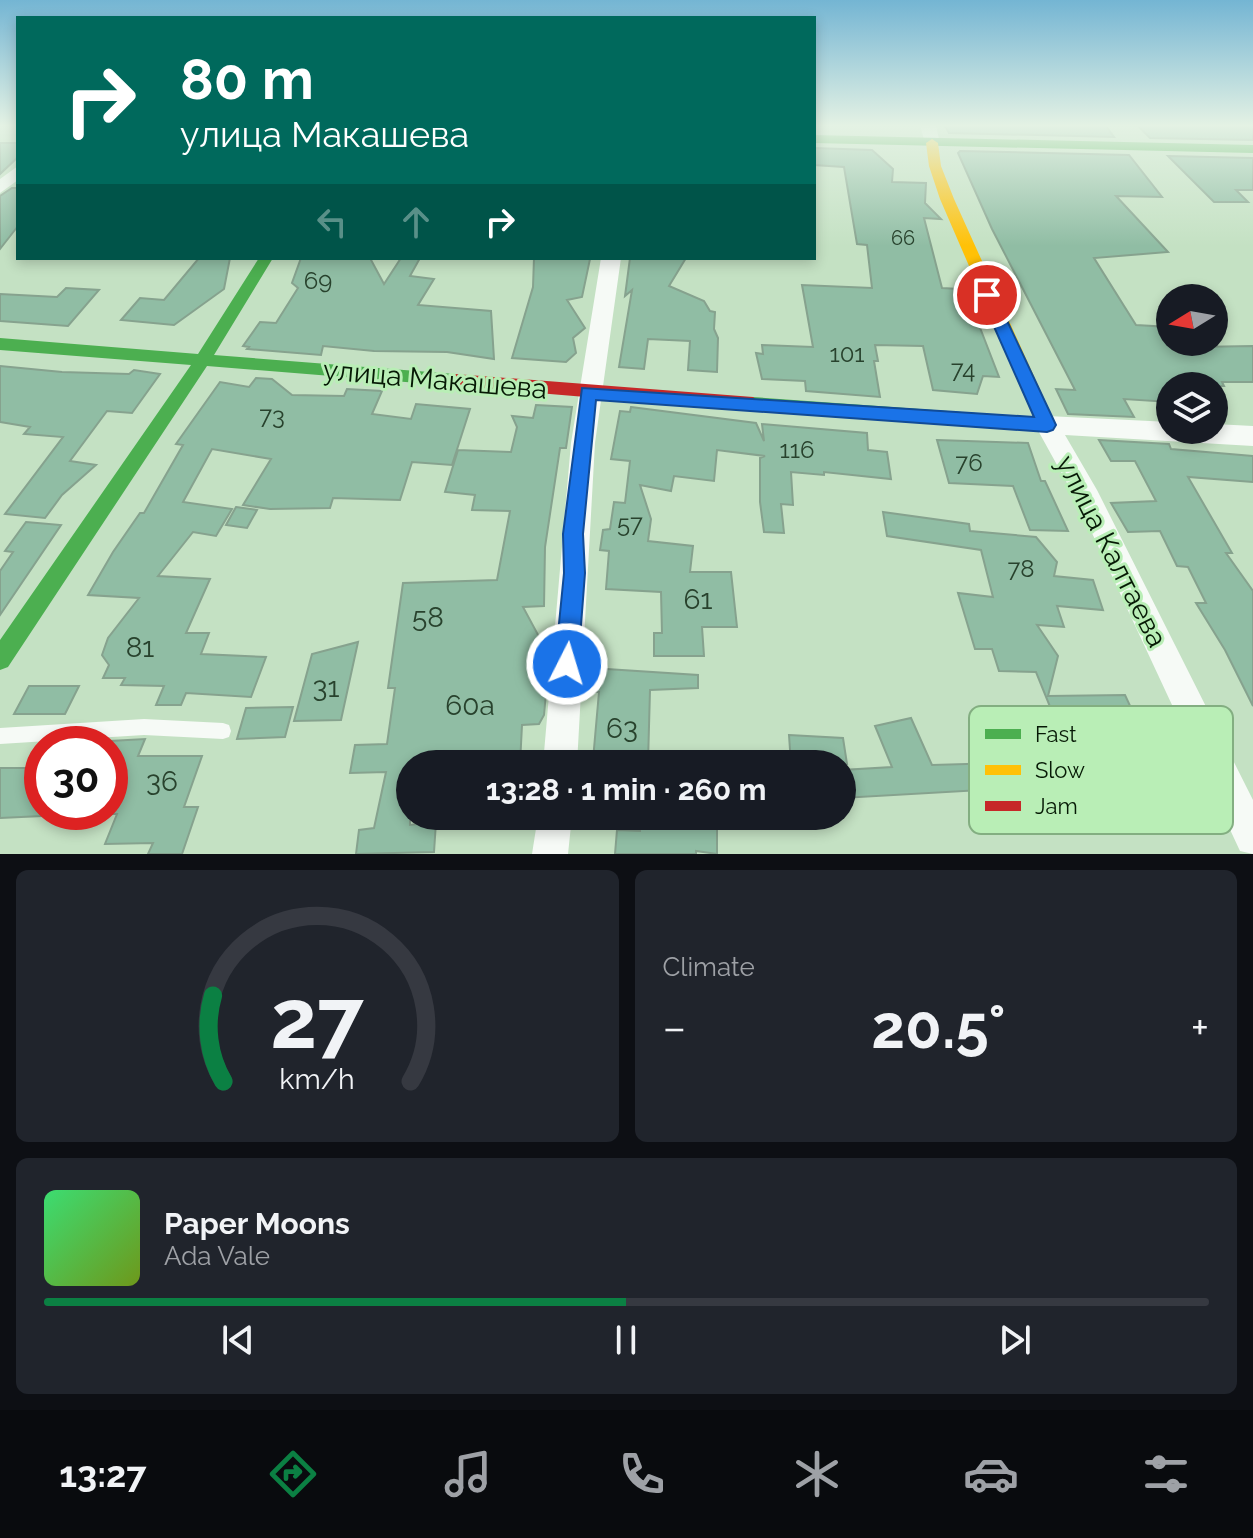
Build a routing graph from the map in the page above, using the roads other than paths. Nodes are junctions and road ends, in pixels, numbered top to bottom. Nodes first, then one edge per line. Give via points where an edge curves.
1 (936, 166) edge
2 (16, 173) edge
3 (0, 188) edge
4 (265, 260) edge
5 (611, 260) edge
6 (0, 344) edge
7 (203, 359) junction
8 (588, 393) junction
9 (1047, 425) junction
10 (1253, 436) edge
11 (0, 659) edge
12 (1189, 706) edge
13 (223, 731) dead end
14 (0, 736) edge
15 (561, 750) edge
16 (1233, 797) edge
17 (553, 830) edge
18 (1253, 838) edge
19 (550, 854) edge

1 - 9 street, улица Калтаева via 1014,359
2 - 3 street
4 - 7 street
5 - 8 street
6 - 7 street, улица Макашева
7 - 8 street, улица Макашева
7 - 11 street
8 - 9 street, улица Макашева
8 - 15 street via 573,534
9 - 10 street, улица Макашева
9 - 12 street, улица Калтаева
13 - 14 lane via 144,727
16 - 18 street, улица Калтаева
17 - 19 street

